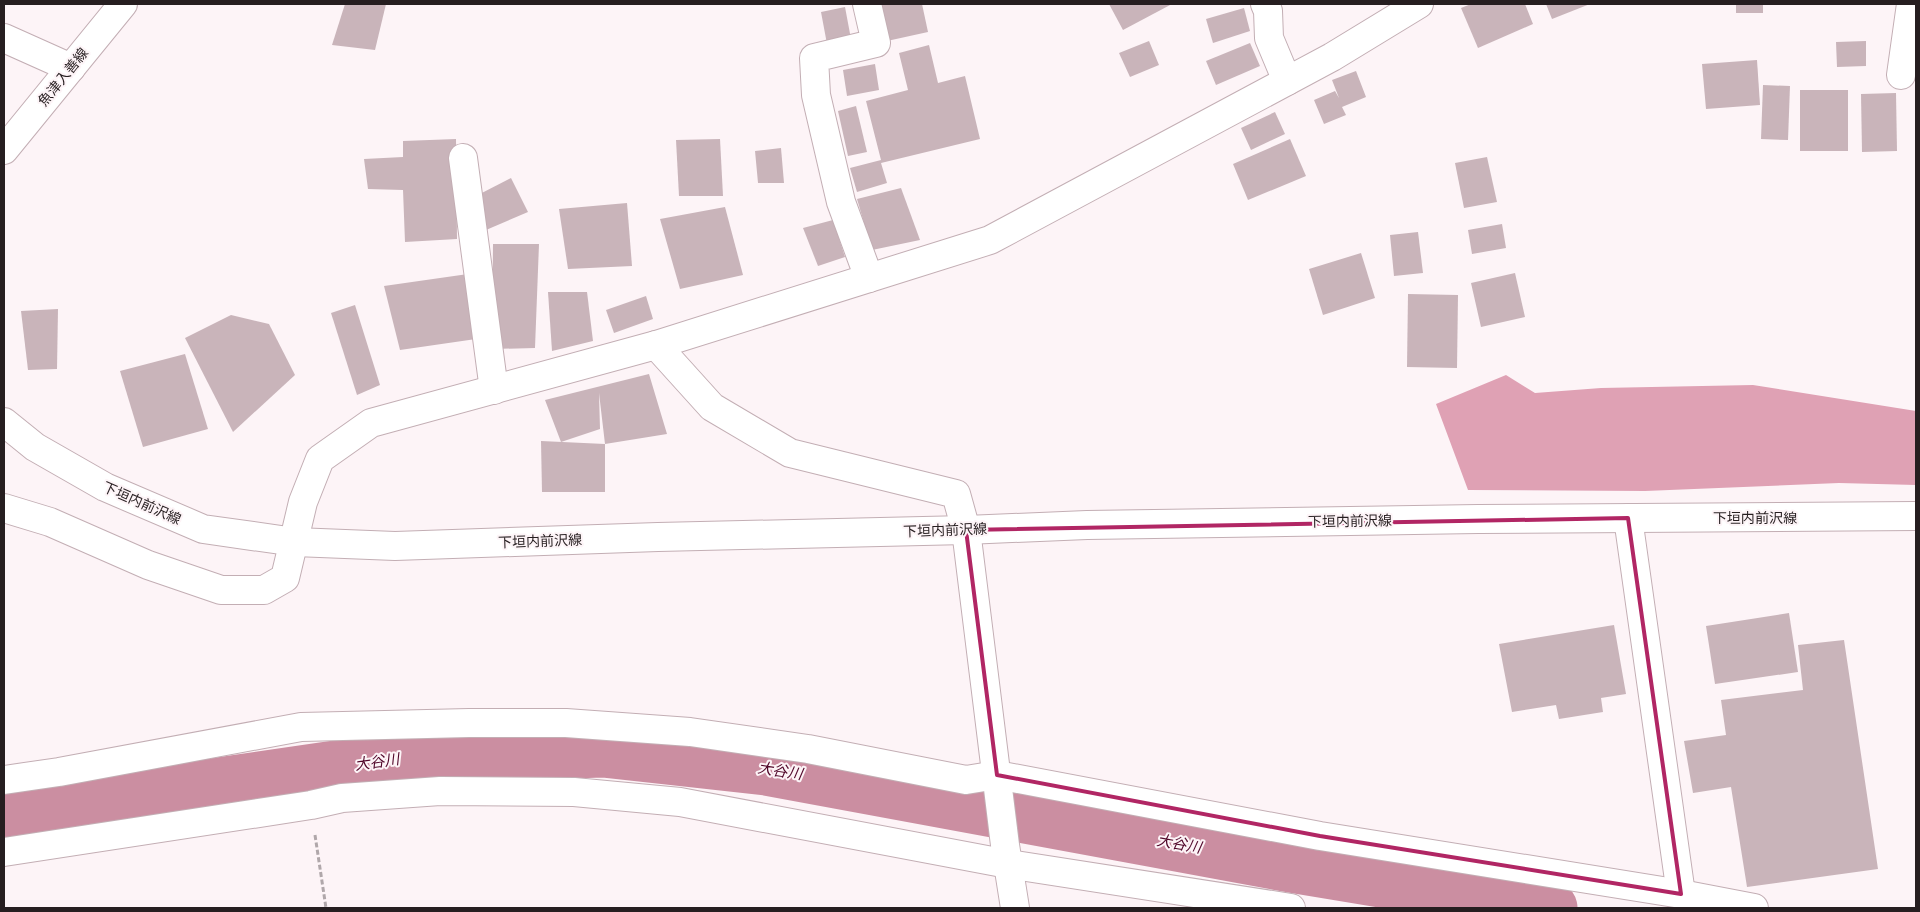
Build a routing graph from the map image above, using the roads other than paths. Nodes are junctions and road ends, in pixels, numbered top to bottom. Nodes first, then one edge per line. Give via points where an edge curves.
1 (123, 4) edge
2 (867, 4) edge
3 (1265, 4) edge
4 (1419, 4) edge
5 (1911, 4) edge
6 (4, 38) edge
7 (71, 68) junction
8 (1901, 75) dead end
9 (1287, 81) junction
10 (4, 150) edge
11 (463, 158) dead end
12 (869, 278) junction
13 (656, 345) junction
14 (494, 390) junction
15 (4, 422) edge
16 (4, 508) edge
17 (1916, 516) edge
18 (1628, 518) junction
19 (966, 530) junction
20 (295, 542) junction
21 (4, 780) edge
22 (998, 786) junction
23 (4, 852) edge
24 (1006, 854) junction
25 (1680, 894) junction
26 (1015, 908) edge
27 (1291, 908) edge
28 (1754, 908) edge

1 - 7 street, 魚津入善線
2 - 12 street via 876,43 814,58 816,94 841,202
3 - 9 street via 1268,38
4 - 9 street
5 - 8 street
6 - 7 street
7 - 10 street, 魚津入善線
9 - 12 street via 990,240
11 - 14 street
12 - 13 street
13 - 14 street
13 - 19 street via 712,407 790,453 956,494
14 - 20 street via 371,423 320,460 303,502
15 - 20 street, 下垣内前沢線 via 35,447 105,487 203,529
16 - 20 street via 50,522 148,566 221,590 264,590 285,578
17 - 18 street, 下垣内前沢線
18 - 19 street, 下垣内前沢線 via 1097,525
18 - 25 street
19 - 20 street, 下垣内前沢線 via 394,546
19 - 22 street
21 - 22 street via 301,727 566,723 690,732 808,750
22 - 24 street
22 - 25 street
23 - 24 street via 342,798 440,791 574,792 680,802
24 - 26 street
24 - 27 street
25 - 28 street

